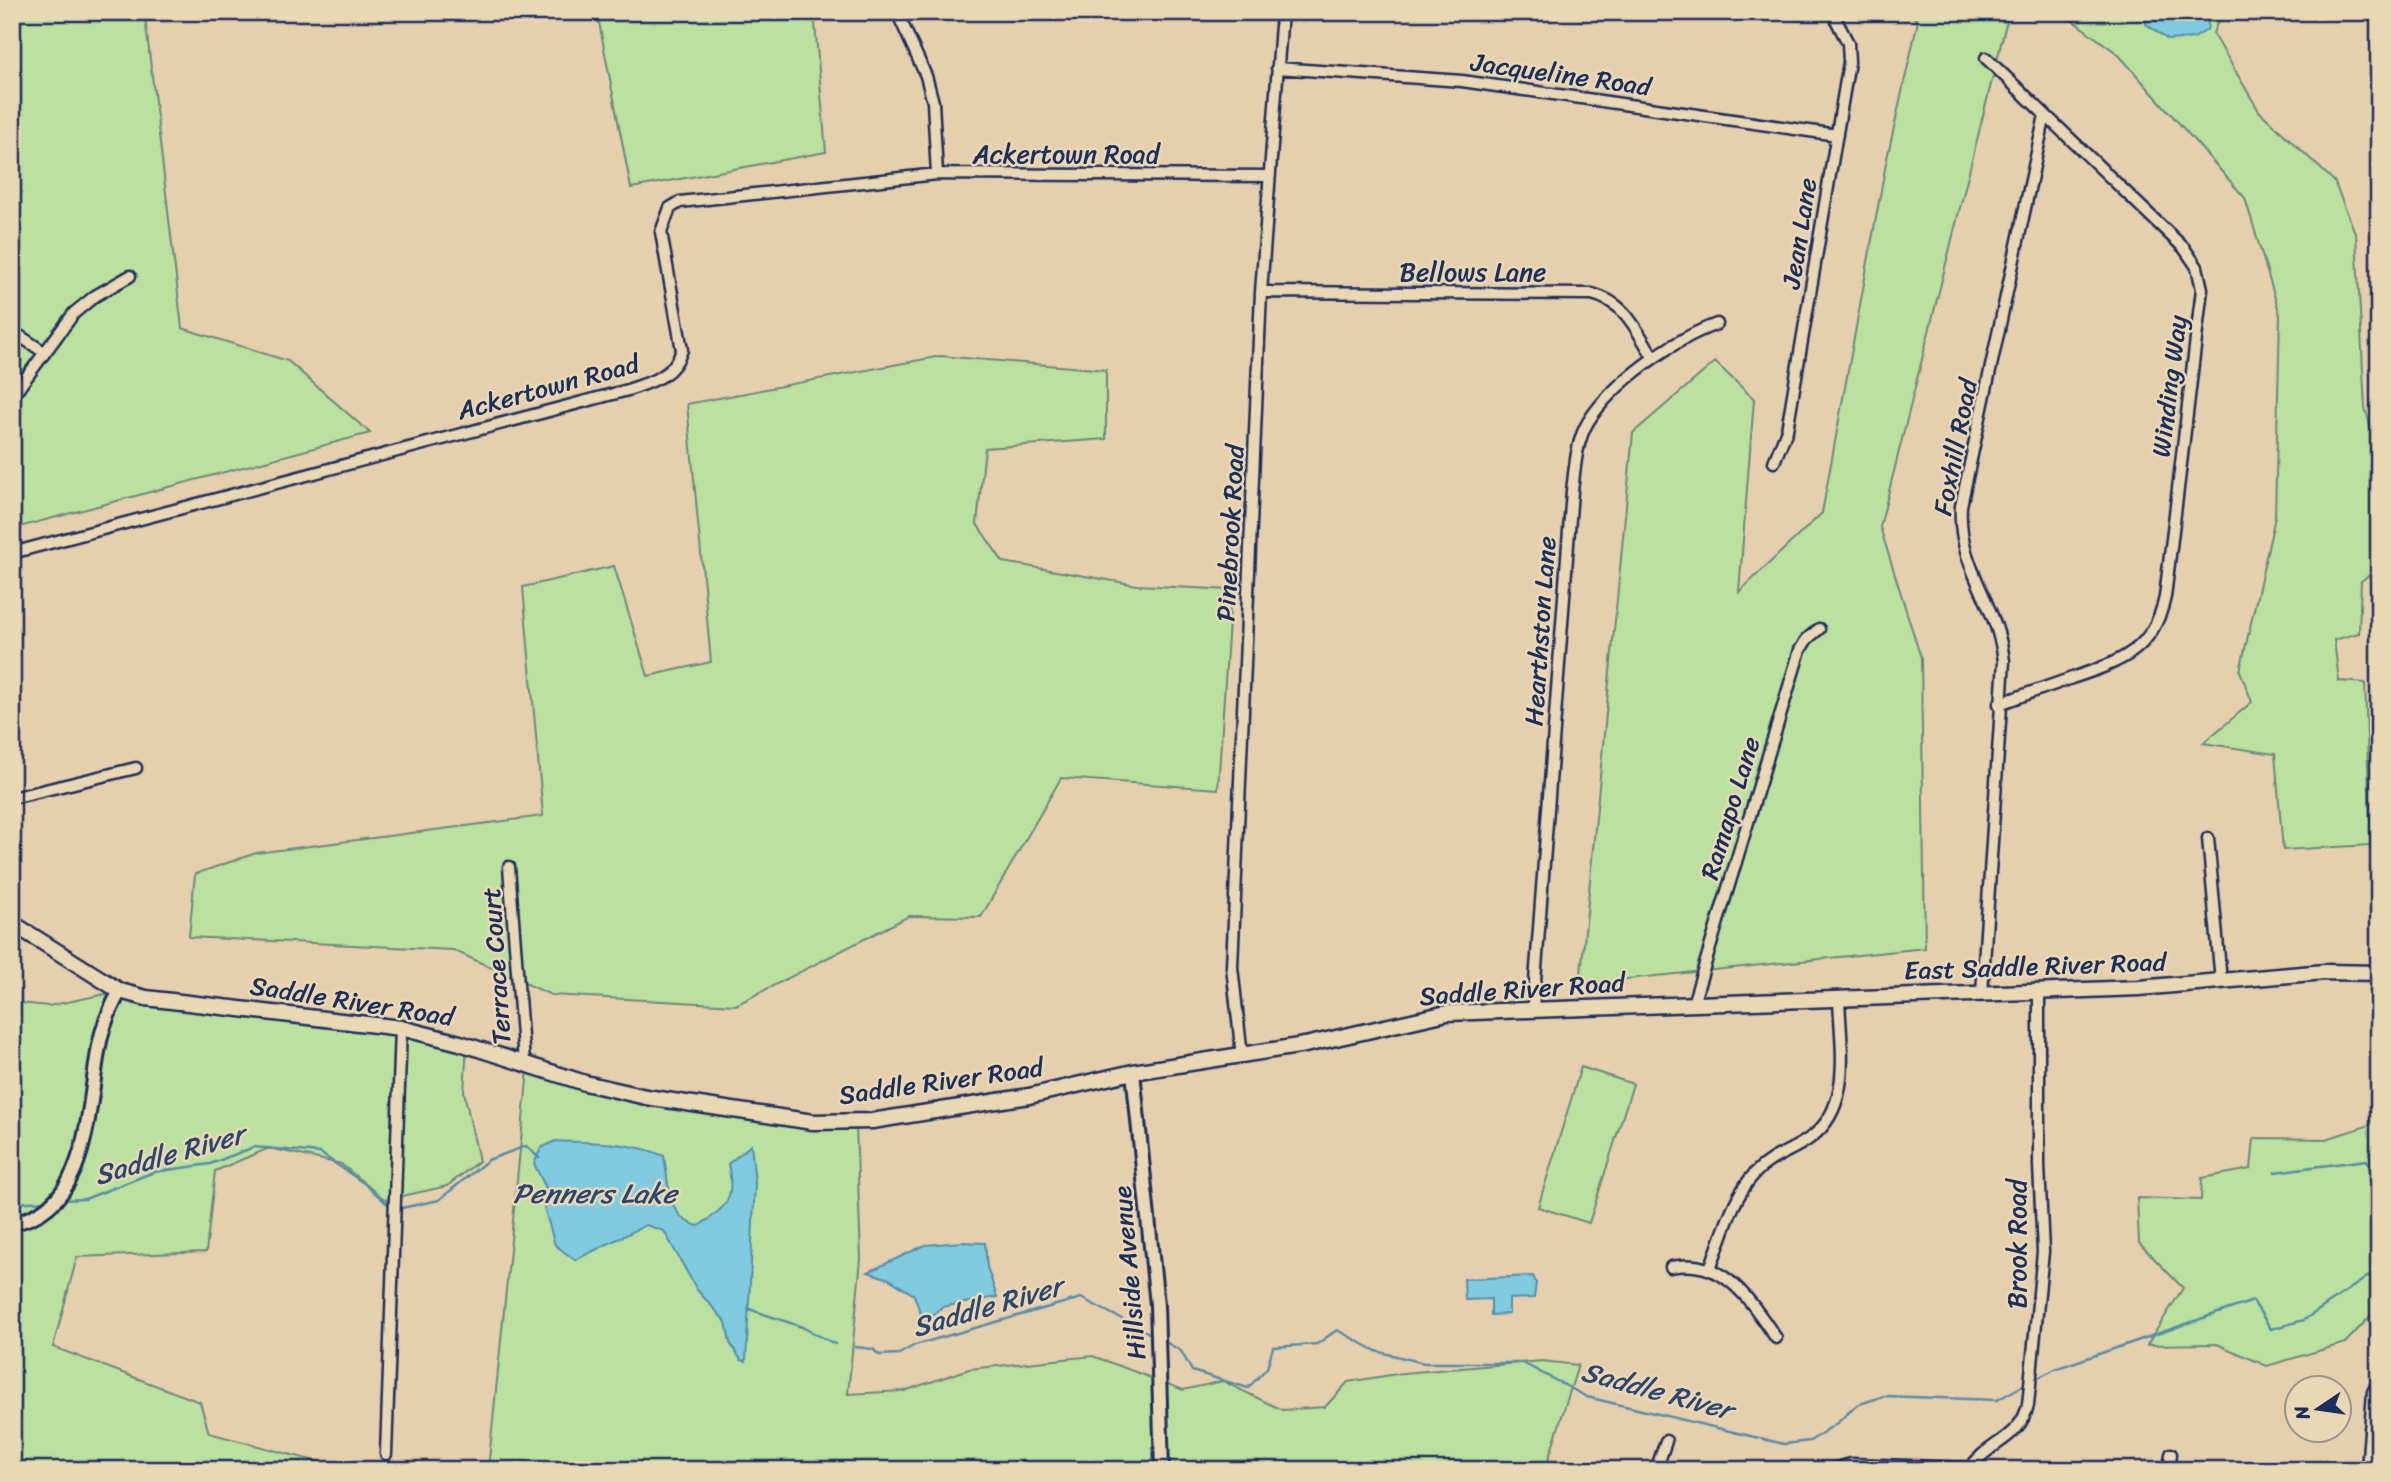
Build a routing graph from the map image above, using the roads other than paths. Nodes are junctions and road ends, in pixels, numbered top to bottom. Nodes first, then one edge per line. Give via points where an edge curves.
1 (897, 12) edge
2 (1282, 12) edge
3 (1832, 12) edge
4 (1986, 58) dead end
5 (1278, 68) junction
6 (2045, 115) junction
7 (1837, 135) junction
8 (937, 174) junction
9 (1269, 176) junction
10 (131, 276) dead end
11 (1261, 292) junction
12 (1717, 324) dead end
13 (12, 331) edge
14 (44, 352) junction
15 (1654, 358) junction
16 (12, 397) edge
17 (1774, 462) dead end
18 (12, 553) edge
19 (1819, 629) dead end
20 (1999, 704) junction
21 (136, 768) dead end
22 (12, 797) edge
23 (2208, 838) dead end
24 (509, 867) dead end
25 (12, 923) edge
26 (2379, 973) edge
27 (2221, 981) junction
28 (120, 991) junction
29 (2039, 991) junction
30 (1983, 993) junction
31 (1839, 998) junction
32 (1693, 1004) junction
33 (1533, 1008) junction
34 (401, 1028) junction
35 (1241, 1056) junction
36 (524, 1062) junction
37 (1132, 1072) junction
38 (12, 1223) edge
39 (1671, 1267) dead end
40 (1710, 1268) junction
41 (1776, 1338) dead end
42 (2379, 1381) edge
43 (1666, 1441) dead end
44 (386, 1454) dead end
45 (2171, 1454) dead end
46 (1969, 1469) edge
47 (1162, 1470) edge
48 (1656, 1470) edge
49 (1829, 1470) edge
50 (2169, 1470) edge
51 (2367, 1470) edge

1 - 8 street via 933,102
2 - 5 street, Pinebrook Road
3 - 7 street, Jean Lane via 1848,43 1849,62
4 - 6 street, Winding Way
5 - 7 street, Jacqueline Road via 1462,81
5 - 9 street, Pinebrook Road
6 - 20 street, Foxhill Road via 1961,506 1965,556 1990,605 2001,640 2004,661
6 - 20 street, Winding Way via 2184,248 2197,267 2202,289 2165,597 2157,624 2140,646 2115,663
7 - 17 street, Jean Lane via 1787,430
8 - 9 street, Ackertown Road
8 - 18 street, Ackertown Road via 704,198 670,208 661,232 682,350 677,365 663,378
9 - 11 street, Pinebrook Road
10 - 14 street via 74,313
11 - 15 street, Bellows Lane via 1592,294 1612,299 1624,311
11 - 35 street, Pinebrook Road via 1232,967
12 - 15 street, Hearthston Lane via 1693,332
13 - 14 street
14 - 16 street
15 - 33 street, Hearthston Lane via 1589,421 1580,441 1572,491
19 - 32 street, Ramapo Lane via 1800,650
20 - 30 street, Foxhill Road
21 - 22 street
23 - 27 street
24 - 36 street, Terrace Court
25 - 28 main road, Saddle River Road
26 - 27 main road, East Saddle River Road via 2325,972
27 - 29 main road, East Saddle River Road
28 - 34 main road, Saddle River Road via 146,998
28 - 38 street via 102,1033 86,1131 73,1172 61,1196 45,1211
29 - 30 main road, East Saddle River Road
29 - 46 street, Brook Road via 2043,1252 2030,1390 2021,1424
30 - 31 main road, East Saddle River Road
31 - 32 main road, East Saddle River Road
31 - 40 street via 1841,1089 1833,1113 1815,1134 1764,1163 1754,1174 1736,1203
32 - 33 main road, Saddle River Road
33 - 35 main road, Saddle River Road via 1447,1013
34 - 36 main road, Saddle River Road
34 - 44 street
35 - 37 main road, Saddle River Road
36 - 37 main road, Saddle River Road via 646,1097 813,1122 894,1118 1029,1096
37 - 47 street, Hillside Avenue via 1157,1305
39 - 40 street
40 - 41 street via 1739,1289
42 - 51 street via 2373,1392
43 - 48 street
45 - 50 street
46 - 49 street via 1851,1464

